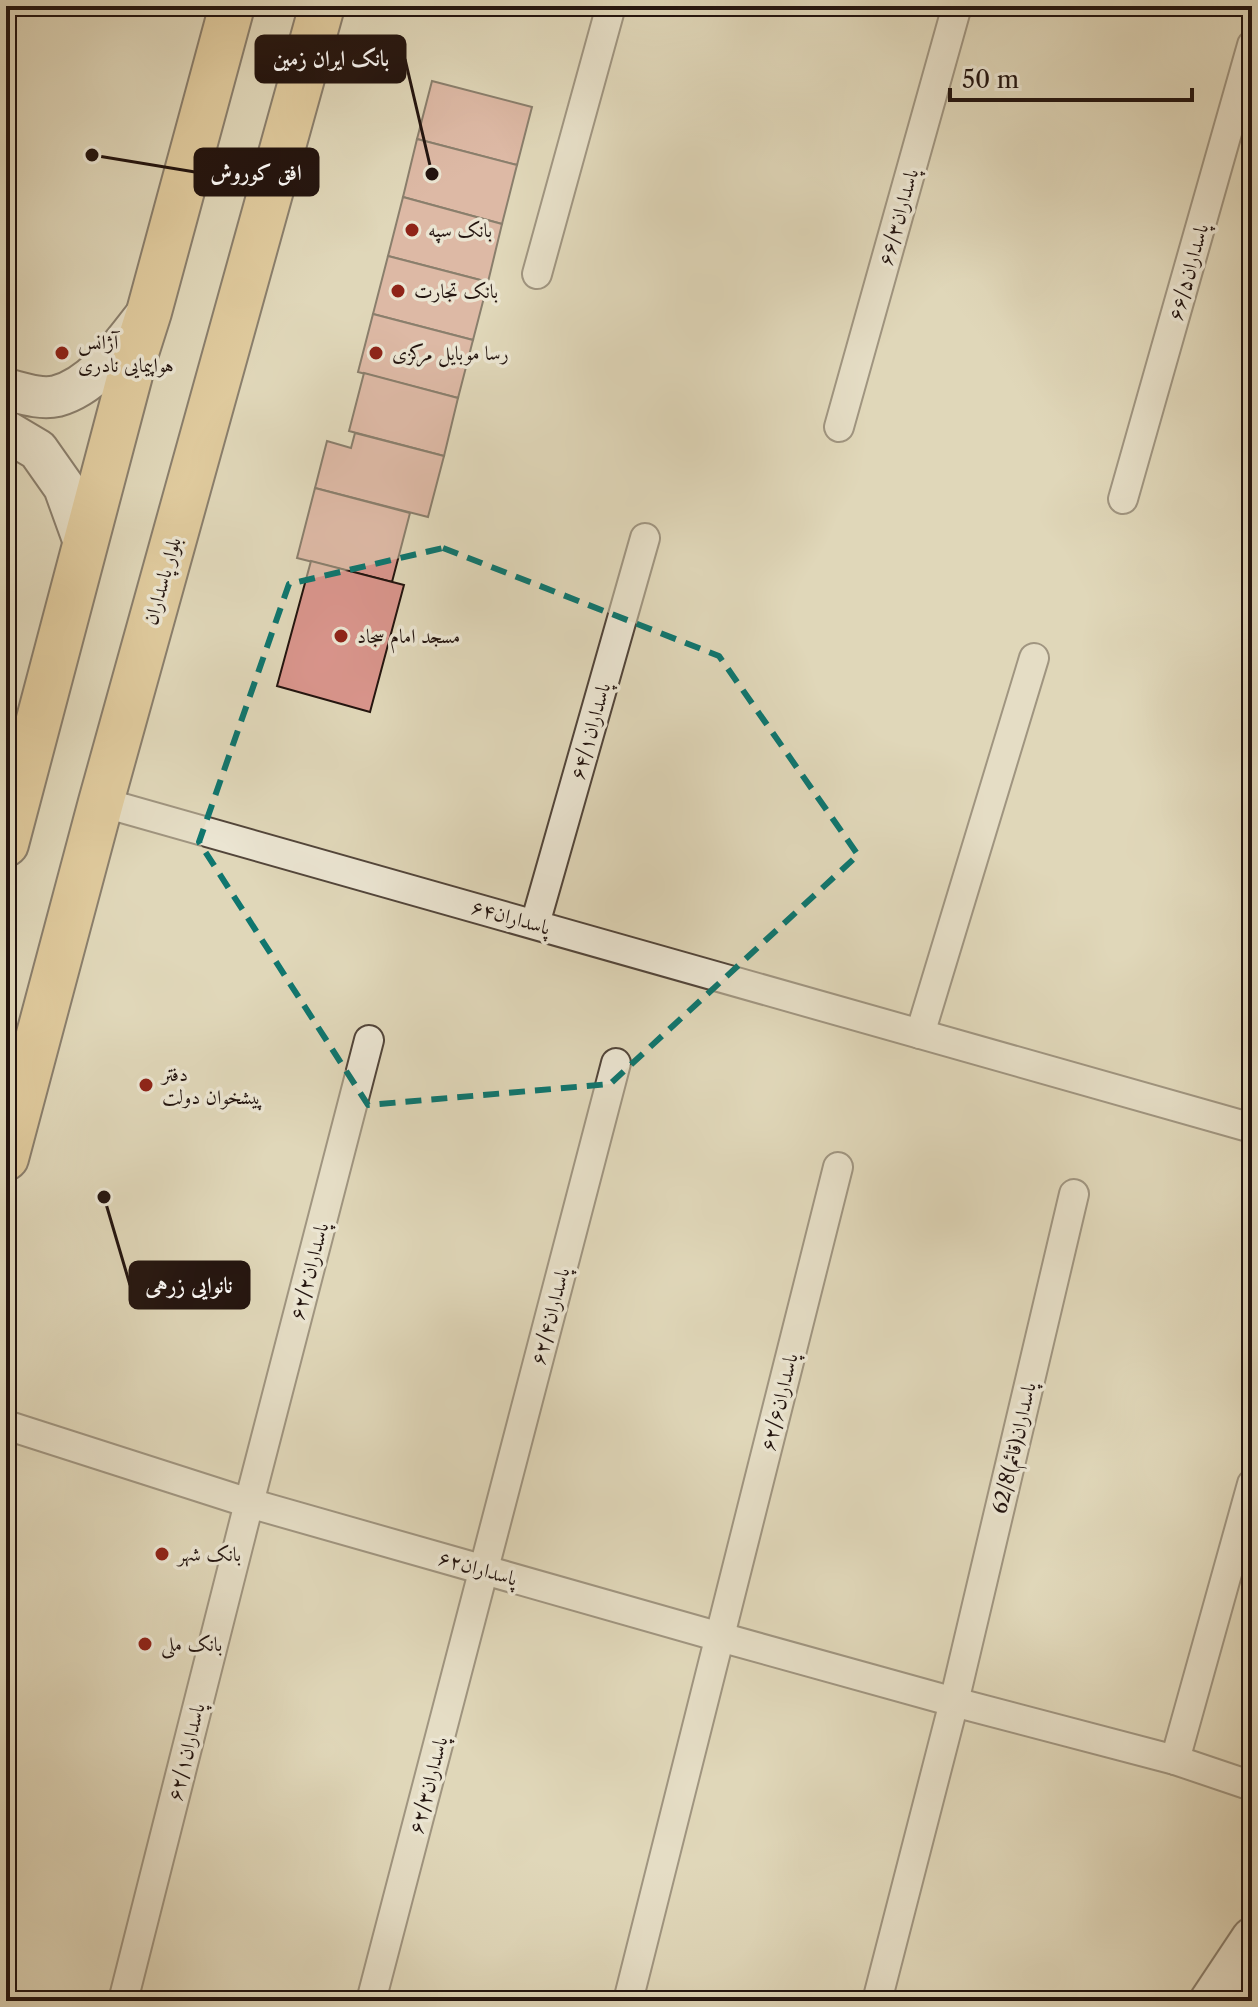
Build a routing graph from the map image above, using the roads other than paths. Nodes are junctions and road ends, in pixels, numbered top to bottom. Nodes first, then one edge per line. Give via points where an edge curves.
1 (232, 6) edge
2 (322, 6) edge
3 (611, 6) edge
4 (957, 6) edge
5 (1252, 45) edge
6 (537, 274) dead end
7 (149, 312) junction
8 (20, 393) edge
9 (839, 427) dead end
10 (13, 435) edge
11 (1123, 499) dead end
12 (645, 538) dead end
13 (85, 545) junction
14 (1034, 658) dead end
15 (101, 802) junction
16 (6, 844) edge
17 (535, 924) junction
18 (920, 1034) junction
19 (369, 1040) dead end
20 (616, 1063) dead end
21 (1252, 1128) edge
22 (6, 1158) edge
23 (838, 1167) dead end
24 (1074, 1194) dead end
25 (6, 1425) edge
26 (1252, 1484) edge
27 (249, 1503) junction
28 (484, 1570) junction
29 (720, 1637) junction
30 (954, 1702) junction
31 (1175, 1760) junction
32 (1252, 1786) edge
33 (1252, 1938) edge
34 (880, 1989) edge
35 (123, 2001) edge
36 (371, 2001) edge
37 (628, 2001) edge
38 (1210, 2001) edge

1 - 7 main road
2 - 15 main road, بلوار پاسداران
3 - 6 street
4 - 9 street, پاسداران۶۶/۳
5 - 11 street, پاسداران۶۶/۵
7 - 8 main road via 87,381 56,396
7 - 13 main road
8 - 10 main road via 44,407 47,418 35,436
10 - 13 main road via 38,450 64,487
12 - 17 street, پاسداران۶۴/۱
13 - 16 main road
14 - 18 street
15 - 17 street, پاسداران۶۴
15 - 22 main road, بلوار پاسداران
17 - 18 street, پاسداران۶۴
18 - 21 street, پاسداران۶۴
19 - 27 street, پاسداران۶۲/۲
20 - 28 street, پاسداران۶۲/۴
23 - 29 street, پاسداران۶۲/۶
24 - 30 street, 62/8پاسداران(قائم)
25 - 27 street, پاسداران۶۲
26 - 31 street
27 - 28 street, پاسداران۶۲
27 - 35 street, پاسداران۶۲/۱
28 - 29 street, پاسداران۶۲
28 - 36 street, پاسداران۶۲/۳
29 - 30 street, پاسداران۶۲
29 - 37 street, پاسداران۶۲/۶
30 - 31 street, پاسداران۶۲
30 - 34 street, 62/8پاسداران(قائم)
31 - 32 street, پاسداران۶۲
33 - 38 main road

